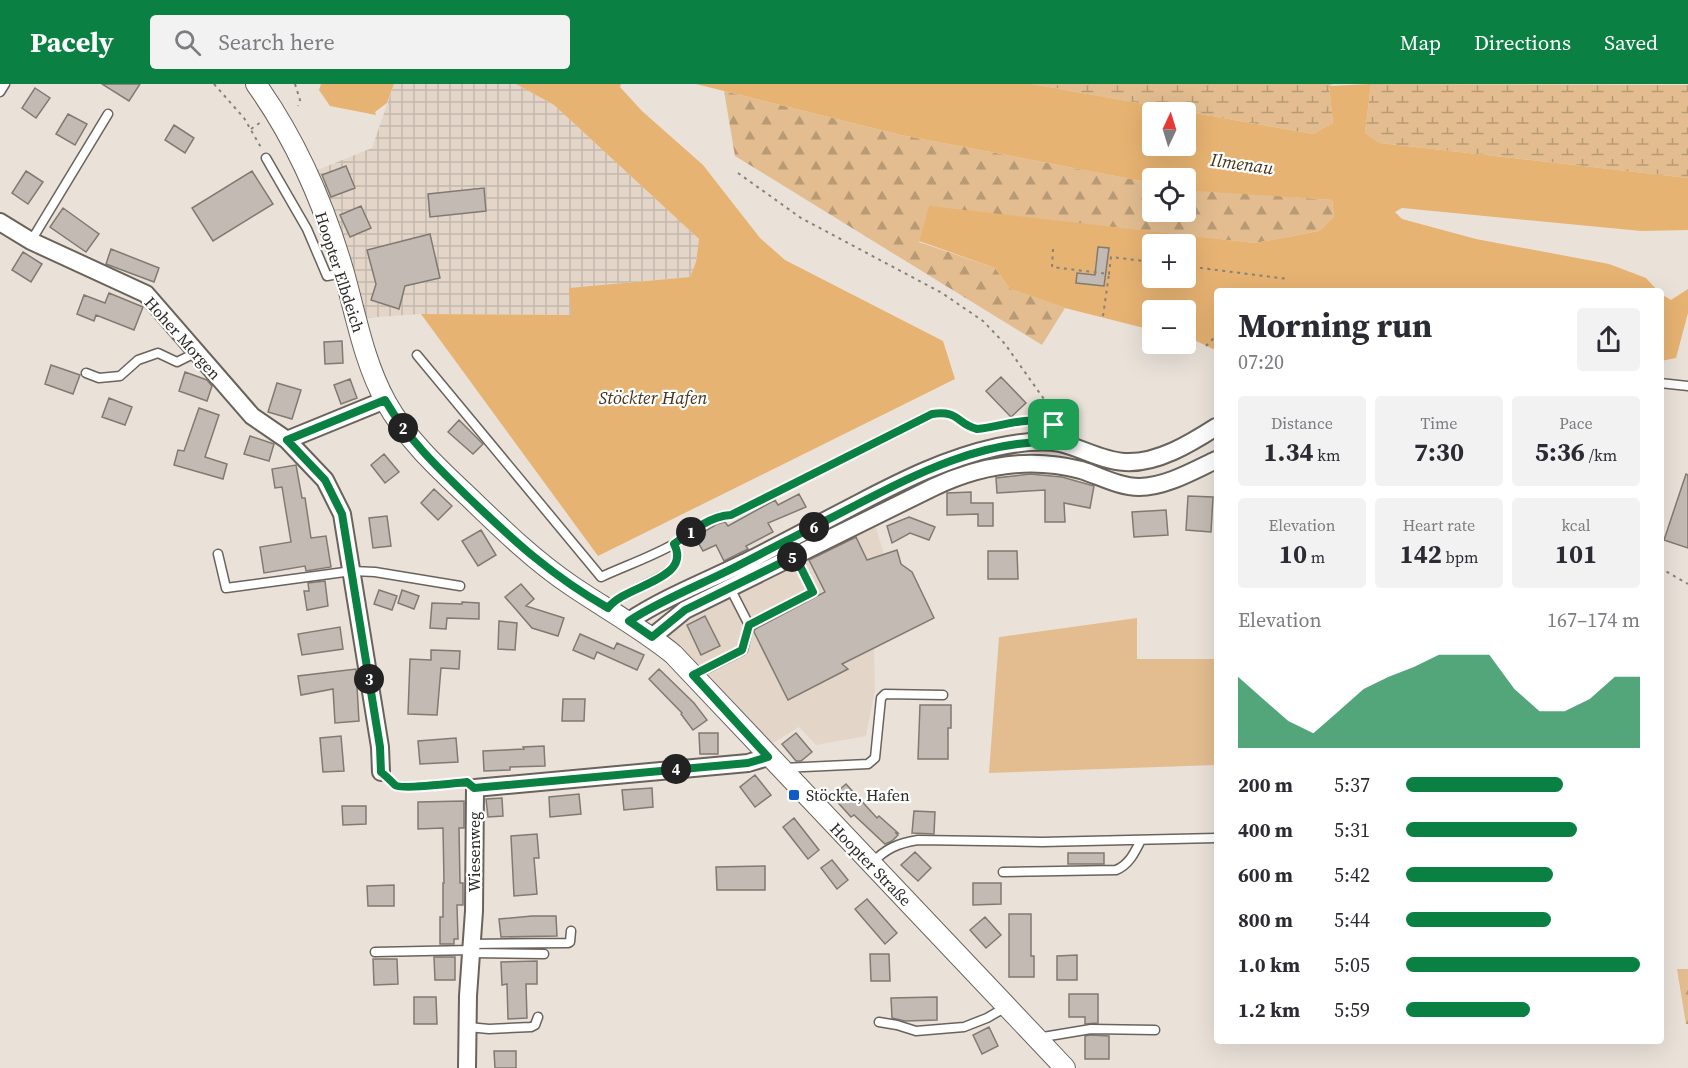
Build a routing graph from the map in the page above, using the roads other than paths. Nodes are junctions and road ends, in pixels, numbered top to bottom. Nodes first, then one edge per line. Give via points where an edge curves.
1 (5, 84) edge
2 (256, 84) edge
3 (0, 92) edge
4 (108, 114) dead end
5 (266, 158) road end
6 (0, 222) edge
7 (31, 241) junction
8 (344, 273) junction
9 (197, 352) junction
10 (417, 355) dead end
11 (86, 373) dead end
12 (1664, 384) edge
13 (1688, 387) edge
14 (385, 400) junction
15 (932, 414) road end
16 (1214, 428) edge
17 (287, 440) junction
18 (428, 456) joint
19 (1214, 461) edge
20 (674, 544) junction
21 (218, 554) dead end
22 (795, 556) junction
23 (352, 571) junction
24 (460, 586) dead end
25 (730, 588) junction
26 (608, 608) junction
27 (629, 621) junction
28 (749, 625) junction
29 (652, 637) junction
30 (693, 675) junction
31 (943, 695) dead end
32 (773, 763) junction
33 (381, 772) road end
34 (1214, 838) edge
35 (1141, 840) junction
36 (871, 864) junction
37 (1002, 872) dead end
38 (571, 931) dead end
39 (471, 949) junction
40 (375, 952) dead end
41 (544, 954) dead end
42 (1007, 1007) junction
43 (538, 1017) dead end
44 (879, 1022) dead end
45 (468, 1027) junction
46 (1155, 1030) dead end
47 (1036, 1038) junction
48 (467, 1068) edge
49 (1065, 1068) edge

1 - 3 lane
2 - 8 street, Hoopter Elbdeich via 295,151
4 - 7 lane
5 - 8 lane via 307,229 327,276
6 - 7 street, Hoher Morgen
7 - 9 street, Hoher Morgen via 146,294
8 - 14 street, Hoopter Elbdeich via 372,373
9 - 11 lane via 177,362 158,353 148,356 120,376 99,378
9 - 17 street, Hoher Morgen via 252,416
10 - 20 lane via 601,577
12 - 13 lane
14 - 17 street
14 - 18 street, Hoopter Elbdeich
15 - 20 lane via 731,515 721,515
16 - 27 street via 1186,445 1128,463 1111,460 1054,434 964,456 931,468
17 - 23 street, Hoher Morgen via 325,480 342,514
18 - 26 street, Hoopter Straße via 542,565
19 - 22 street via 1184,475 1140,487 1042,463 971,472
20 - 26 lane via 678,558 673,569 613,600
21 - 23 lane via 226,588
22 - 25 street
22 - 28 lane via 813,592
23 - 24 lane
23 - 33 street, Hoher Morgen
25 - 28 lane
25 - 29 street via 685,610
26 - 27 street, Hoopter Straße
27 - 29 street, Hoopter Straße
28 - 30 lane via 742,650
29 - 30 street, Hoopter Straße
30 - 32 street, Hoopter Straße
31 - 32 lane via 885,694 881,698 876,752 868,764
32 - 36 street, Hoopter Straße
32 - 39 street, Wiesenweg via 474,788
34 - 35 lane
35 - 36 lane via 918,840 901,842
35 - 37 lane via 1134,856 1116,870
36 - 42 street, Hoopter Straße
38 - 39 lane via 568,943
39 - 40 lane
39 - 41 lane
39 - 45 street, Wiesenweg
42 - 44 lane via 964,1027 916,1031
42 - 47 street, Hoopter Straße
43 - 45 lane via 531,1027
45 - 48 street, Wiesenweg
46 - 47 lane via 1091,1029
47 - 49 street, Hoopter Straße

